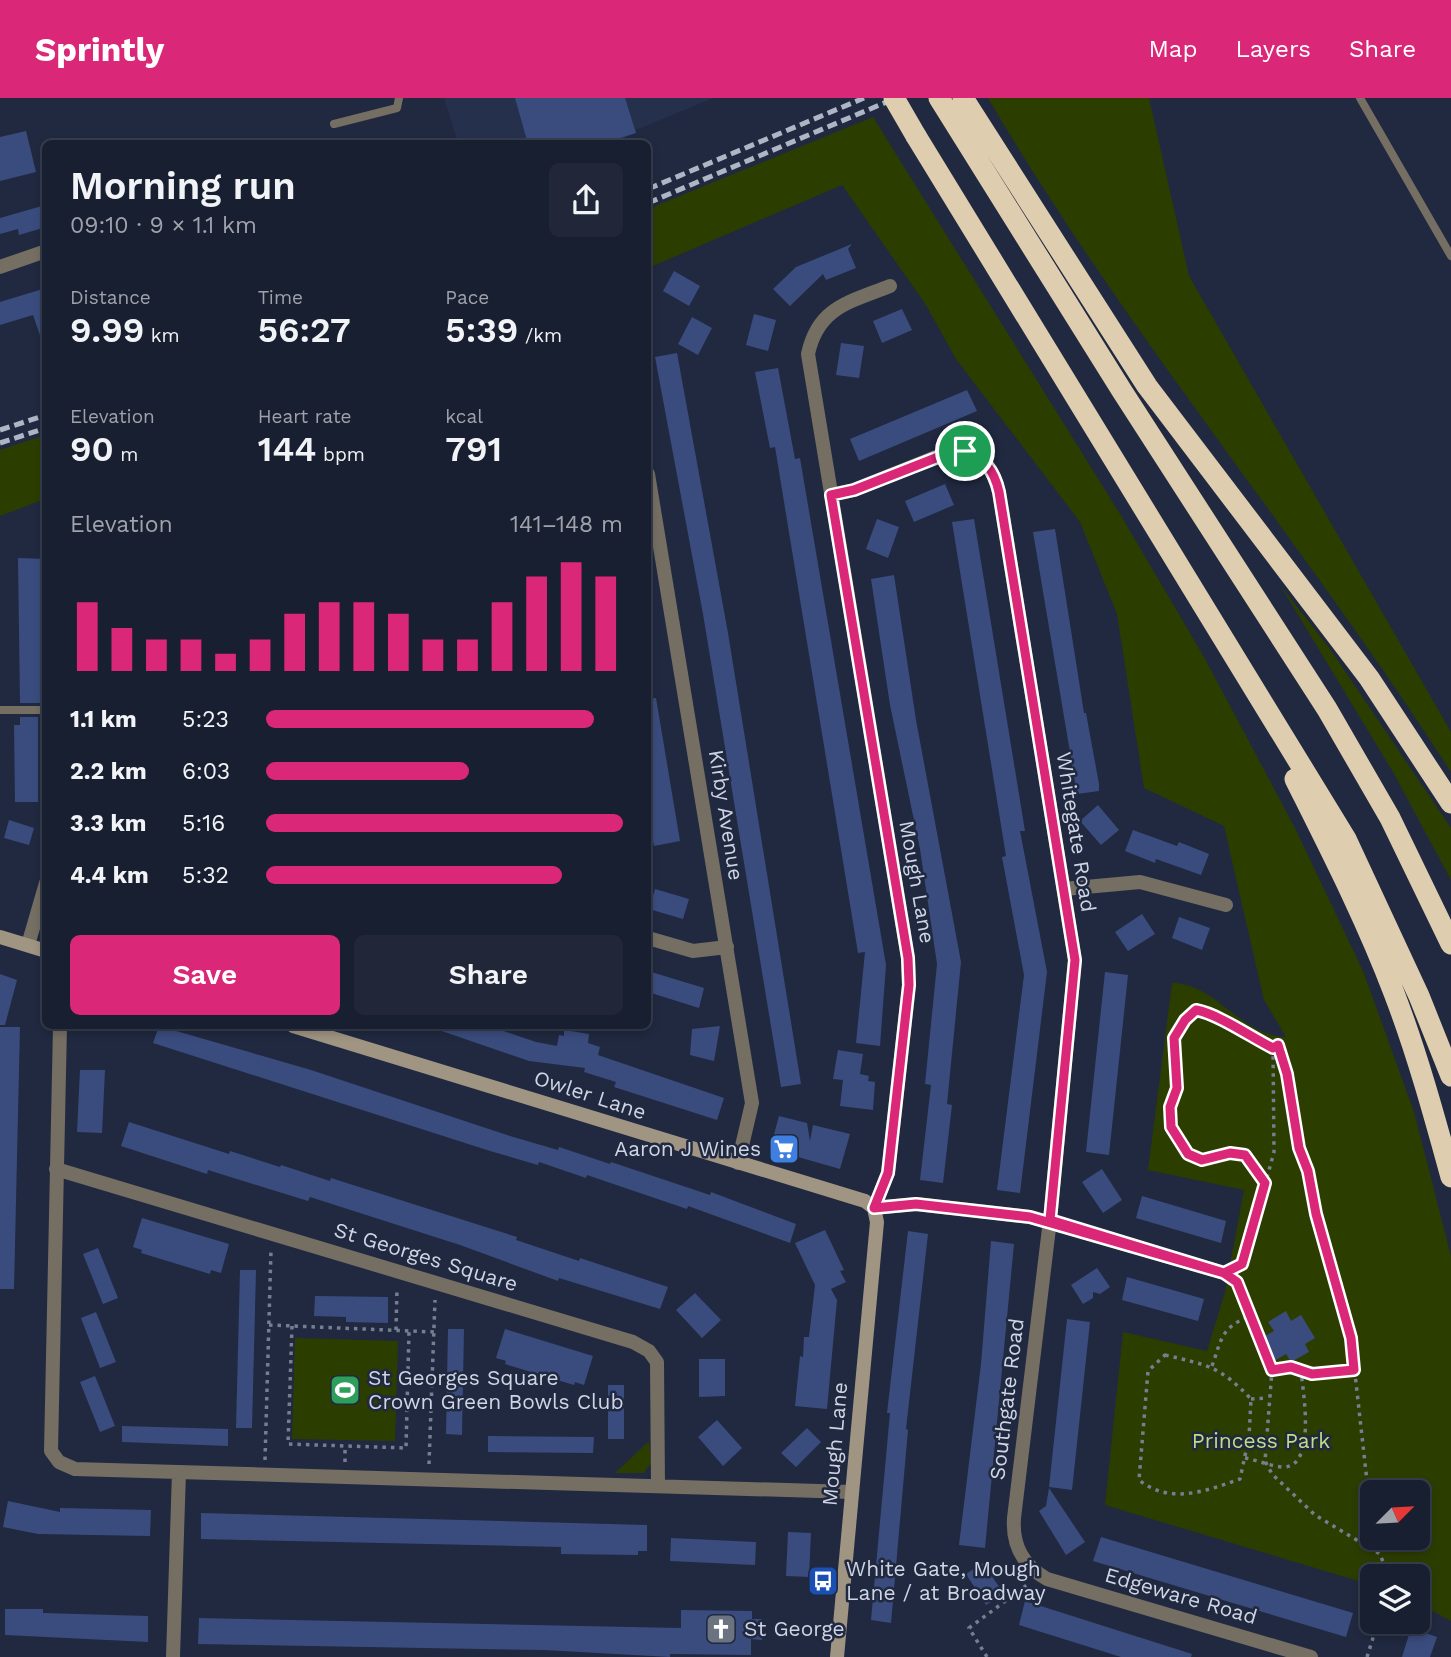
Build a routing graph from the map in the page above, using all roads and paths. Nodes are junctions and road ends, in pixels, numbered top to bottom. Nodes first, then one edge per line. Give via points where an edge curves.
1 (399, 98) edge
2 (894, 98) edge
3 (939, 98) edge
4 (1360, 98) edge
5 (967, 105) edge
6 (334, 124) dead end
7 (42, 252) edge
8 (1451, 256) edge
9 (0, 267) edge
10 (890, 286) dead end
11 (651, 492) edge
12 (831, 495) junction
13 (1234, 654) junction
14 (0, 709) edge
15 (42, 710) edge
16 (1451, 803) edge
17 (1065, 889) junction
18 (42, 897) edge
19 (1226, 905) dead end
20 (0, 937) edge
21 (651, 939) edge
22 (1451, 944) edge
23 (28, 945) junction
24 (727, 947) junction
25 (42, 950) edge
26 (60, 1029) edge
27 (303, 1029) edge
28 (1273, 1048) junction
29 (1451, 1076) edge
30 (738, 1163) junction
31 (56, 1169) junction
32 (1451, 1177) edge
33 (1265, 1183) junction
34 (874, 1208) junction
35 (1050, 1220) junction
36 (271, 1241) dead end
37 (1224, 1273) junction
38 (397, 1279) dead end
39 (435, 1291) dead end
40 (1251, 1316) junction
41 (268, 1325) junction
42 (292, 1326) junction
43 (396, 1330) junction
44 (409, 1331) junction
45 (434, 1332) junction
46 (1212, 1366) junction
47 (1272, 1370) junction
48 (1354, 1370) junction
49 (1301, 1371) junction
50 (1268, 1398) junction
51 (1251, 1399) junction
52 (345, 1446) junction
53 (1245, 1458) junction
54 (1265, 1461) junction
55 (265, 1465) dead end
56 (345, 1467) dead end
57 (428, 1470) dead end
58 (179, 1472) junction
59 (1367, 1480) edge
60 (658, 1486) junction
61 (851, 1492) junction
62 (1379, 1550) edge
63 (1380, 1554) junction
64 (1383, 1564) edge
65 (1039, 1574) junction
66 (1374, 1634) edge
67 (173, 1657) edge
68 (837, 1657) edge
69 (987, 1657) edge
70 (1311, 1657) edge
71 (1367, 1657) edge

1 - 6 lane via 397,108
2 - 13 highway, bridge
3 - 22 highway via 1327,709 1390,818
4 - 8 lane
5 - 16 highway via 1147,386 1369,678
7 - 9 street
10 - 12 street, Mough Lane via 837,308 822,319 812,335 808,354
11 - 24 street, Kirby Avenue
12 - 17 street, Whitegate Road via 951,452 965,451 982,458 996,476
12 - 34 street, Mough Lane via 908,958 888,1173
13 - 29 highway via 1346,839
13 - 32 highway via 1380,958 1431,1102
14 - 15 lane
17 - 19 street via 1140,882
17 - 35 street, Whitegate Road via 1075,960
18 - 23 street
20 - 23 street
21 - 24 street via 693,951
23 - 25 street
24 - 30 street, Kirby Avenue via 752,1103
26 - 31 street
27 - 30 street, Owler Lane
28 - 33 path via 1274,1152
28 - 33 path via 1213,1013 1196,1010 1174,1038 1177,1088 1170,1107 1171,1127 1188,1154 1202,1160 1230,1153 1245,1155
28 - 48 path via 1278,1045 1287,1074 1299,1148 1351,1338
30 - 34 street, Owler Lane via 865,1201
31 - 58 street via 51,1451 59,1462 75,1469
31 - 60 street, St Georges Square via 633,1342 657,1362
33 - 37 path via 1242,1264
34 - 35 street via 916,1204
34 - 61 street, Mough Lane via 877,1223
35 - 37 street
35 - 65 street, Southgate Road via 1013,1538
36 - 41 path
37 - 40 path via 1237,1282
38 - 43 path
39 - 45 path
40 - 46 path via 1224,1331
40 - 47 path
41 - 42 path
41 - 55 path
42 - 43 path
42 - 52 path via 288,1444
43 - 44 path
44 - 45 path
44 - 52 path via 406,1448
45 - 57 path
46 - 51 path
46 - 53 path via 1165,1355 1148,1371 1139,1480 1153,1491 1178,1495 1209,1490 1240,1479
47 - 49 path via 1291,1367
47 - 50 path
48 - 49 path
48 - 59 path
49 - 54 path via 1303,1455 1283,1467
50 - 51 path
50 - 54 path
51 - 53 path
52 - 56 path
53 - 54 path
54 - 63 path via 1272,1474 1315,1514
58 - 60 street
58 - 67 street
60 - 61 street
61 - 68 street, Mough Lane
62 - 63 path
63 - 64 path
65 - 69 path via 969,1628
65 - 70 street, Edgeware Road
66 - 71 path

